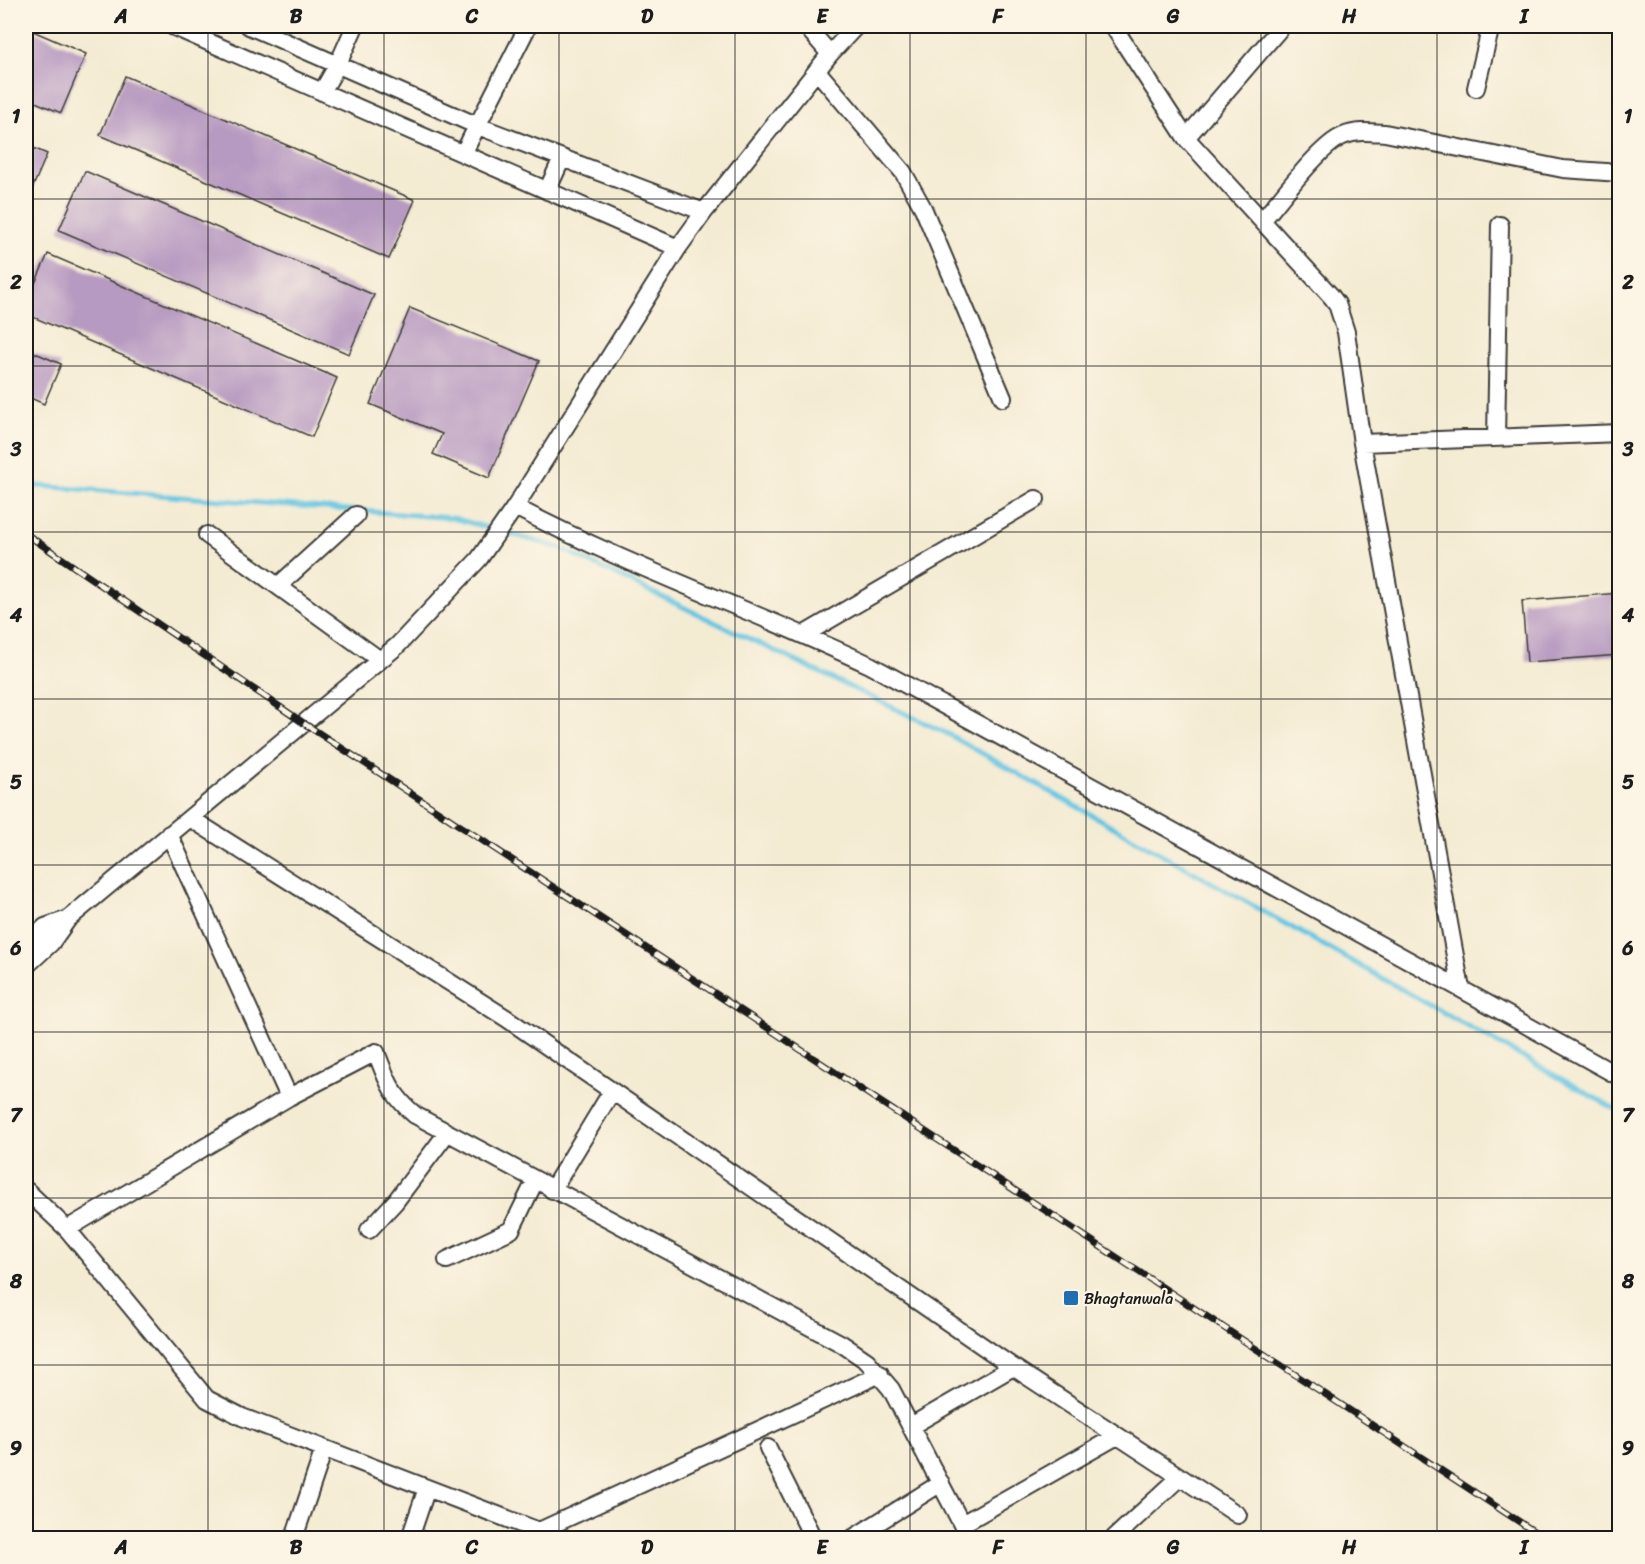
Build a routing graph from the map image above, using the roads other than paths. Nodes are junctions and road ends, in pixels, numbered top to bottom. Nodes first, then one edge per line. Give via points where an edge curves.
1 (172, 26) edge
2 (249, 26) edge
3 (355, 26) edge
4 (528, 26) edge
5 (806, 26) edge
6 (856, 26) edge
7 (1133, 26) edge
8 (1282, 26) edge
9 (1491, 26) edge
10 (1117, 32) edge
11 (830, 54) junction
12 (338, 64) junction
13 (817, 70) junction
14 (1476, 88) dead end
15 (322, 92) junction
16 (478, 126) junction
17 (1186, 138) junction
18 (462, 154) junction
19 (562, 158) junction
20 (1620, 173) edge
21 (547, 191) junction
22 (704, 212) junction
23 (1262, 221) junction
24 (1500, 225) dead end
25 (678, 248) junction
26 (1003, 398) dead end
27 (1620, 434) edge
28 (1496, 438) junction
29 (1362, 443) junction
30 (1036, 499) dead end
31 (512, 511) junction
32 (356, 515) dead end
33 (207, 535) dead end
34 (278, 586) junction
35 (805, 634) junction
36 (380, 660) junction
37 (190, 818) junction
38 (169, 834) junction
39 (68, 919) junction
40 (26, 945) edge
41 (26, 966) edge
42 (1461, 988) junction
43 (1620, 1077) edge
44 (612, 1091) junction
45 (289, 1097) junction
46 (447, 1133) junction
47 (535, 1181) junction
48 (26, 1190) edge
49 (552, 1190) junction
50 (68, 1229) junction
51 (369, 1230) dead end
52 (447, 1260) dead end
53 (1013, 1367) junction
54 (880, 1374) junction
55 (911, 1426) junction
56 (1117, 1436) junction
57 (768, 1448) dead end
58 (324, 1449) junction
59 (1180, 1477) junction
60 (941, 1483) junction
61 (427, 1488) junction
62 (1238, 1515) dead end
63 (966, 1531) edge
64 (542, 1536) edge
65 (294, 1539) edge
66 (410, 1539) edge
67 (813, 1539) edge
68 (853, 1539) edge
69 (1114, 1539) edge

1 - 15 street
2 - 12 street
3 - 12 street
4 - 16 street
5 - 11 street
6 - 11 street
7 - 10 street
8 - 17 street
9 - 14 street
10 - 17 street
11 - 13 street
12 - 15 street
12 - 16 street
13 - 22 street
13 - 26 street via 913,189
15 - 18 street
16 - 18 street
16 - 19 street
17 - 23 street
18 - 21 street
19 - 21 street
19 - 22 street
20 - 23 street via 1563,169 1363,131 1340,136 1324,149
21 - 25 street
22 - 25 street
23 - 29 street via 1337,304 1346,332
24 - 28 street
25 - 31 street
27 - 28 street
28 - 29 street
29 - 42 street
30 - 35 street
31 - 35 street
31 - 36 street via 479,559
32 - 34 street
33 - 34 street
34 - 36 street
35 - 42 street via 921,691
36 - 37 street
37 - 38 street
37 - 44 street via 438,974
38 - 39 street
38 - 45 street
39 - 40 street via 45,927
39 - 41 street via 51,943
42 - 43 street
44 - 49 street
44 - 53 street
45 - 46 street via 376,1052 399,1102
45 - 50 street
46 - 47 street
46 - 51 street
47 - 49 street
47 - 52 street via 511,1230
48 - 50 street
49 - 54 street via 842,1344
50 - 58 street via 207,1399
53 - 55 street
53 - 56 street
54 - 55 street
54 - 64 street
55 - 60 street
56 - 59 street
56 - 63 street
57 - 67 street
58 - 61 street
58 - 65 street
59 - 62 street
59 - 69 street
60 - 63 street
60 - 68 street
61 - 64 street
61 - 66 street

